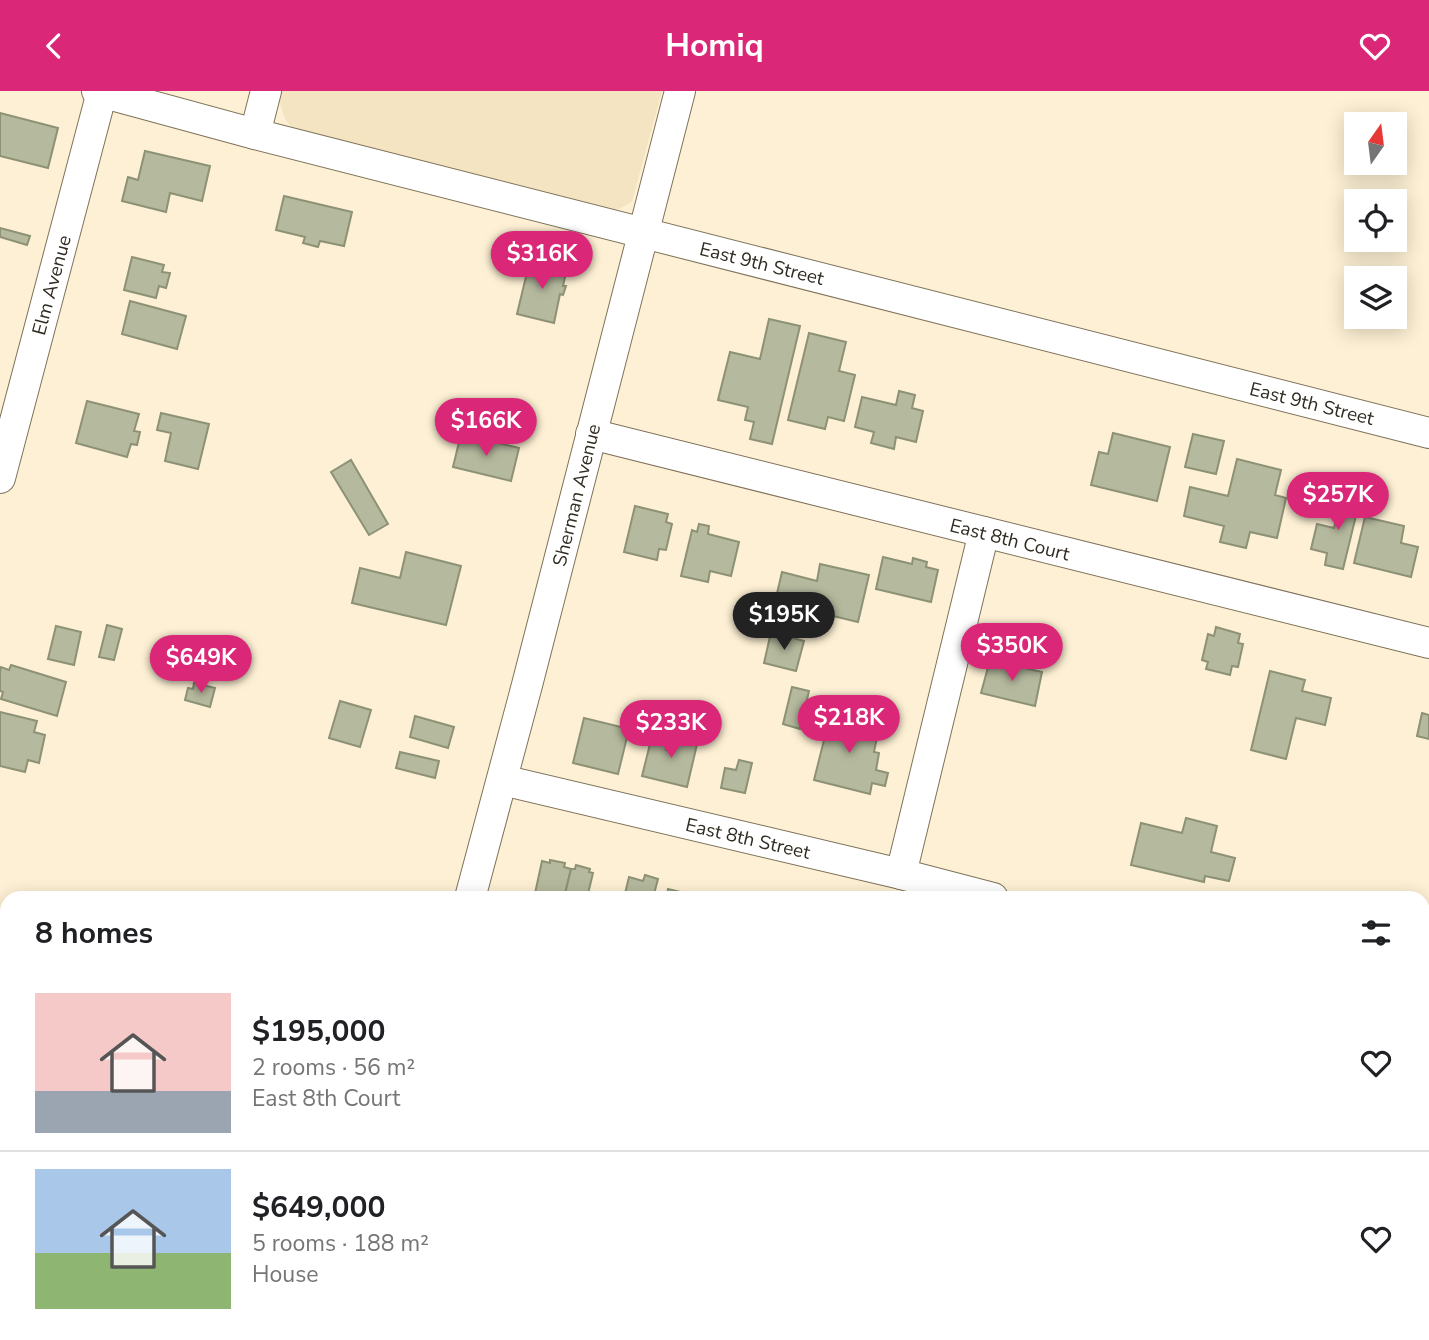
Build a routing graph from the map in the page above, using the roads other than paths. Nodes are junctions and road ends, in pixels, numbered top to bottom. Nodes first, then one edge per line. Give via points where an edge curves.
1 (266, 91) edge
2 (680, 91) edge
3 (99, 92) edge
4 (255, 134) junction
5 (643, 233) junction
6 (1429, 433) edge
7 (591, 434) junction
8 (0, 478) edge
9 (984, 532) junction
10 (1429, 643) edge
11 (502, 780) junction
12 (901, 874) junction
13 (472, 891) edge
14 (966, 891) edge

1 - 4 street
2 - 5 street, Sherman Avenue
3 - 4 street, East 9th Street
3 - 8 street, Elm Avenue
4 - 5 street, East 9th Street
5 - 6 street, East 9th Street
5 - 7 street, Sherman Avenue
7 - 9 street, East 8th Court
7 - 11 street, Sherman Avenue
9 - 10 street, East 8th Court
9 - 12 street
11 - 12 street, East 8th Street
11 - 13 street, Sherman Avenue
12 - 14 street, East 8th Street

